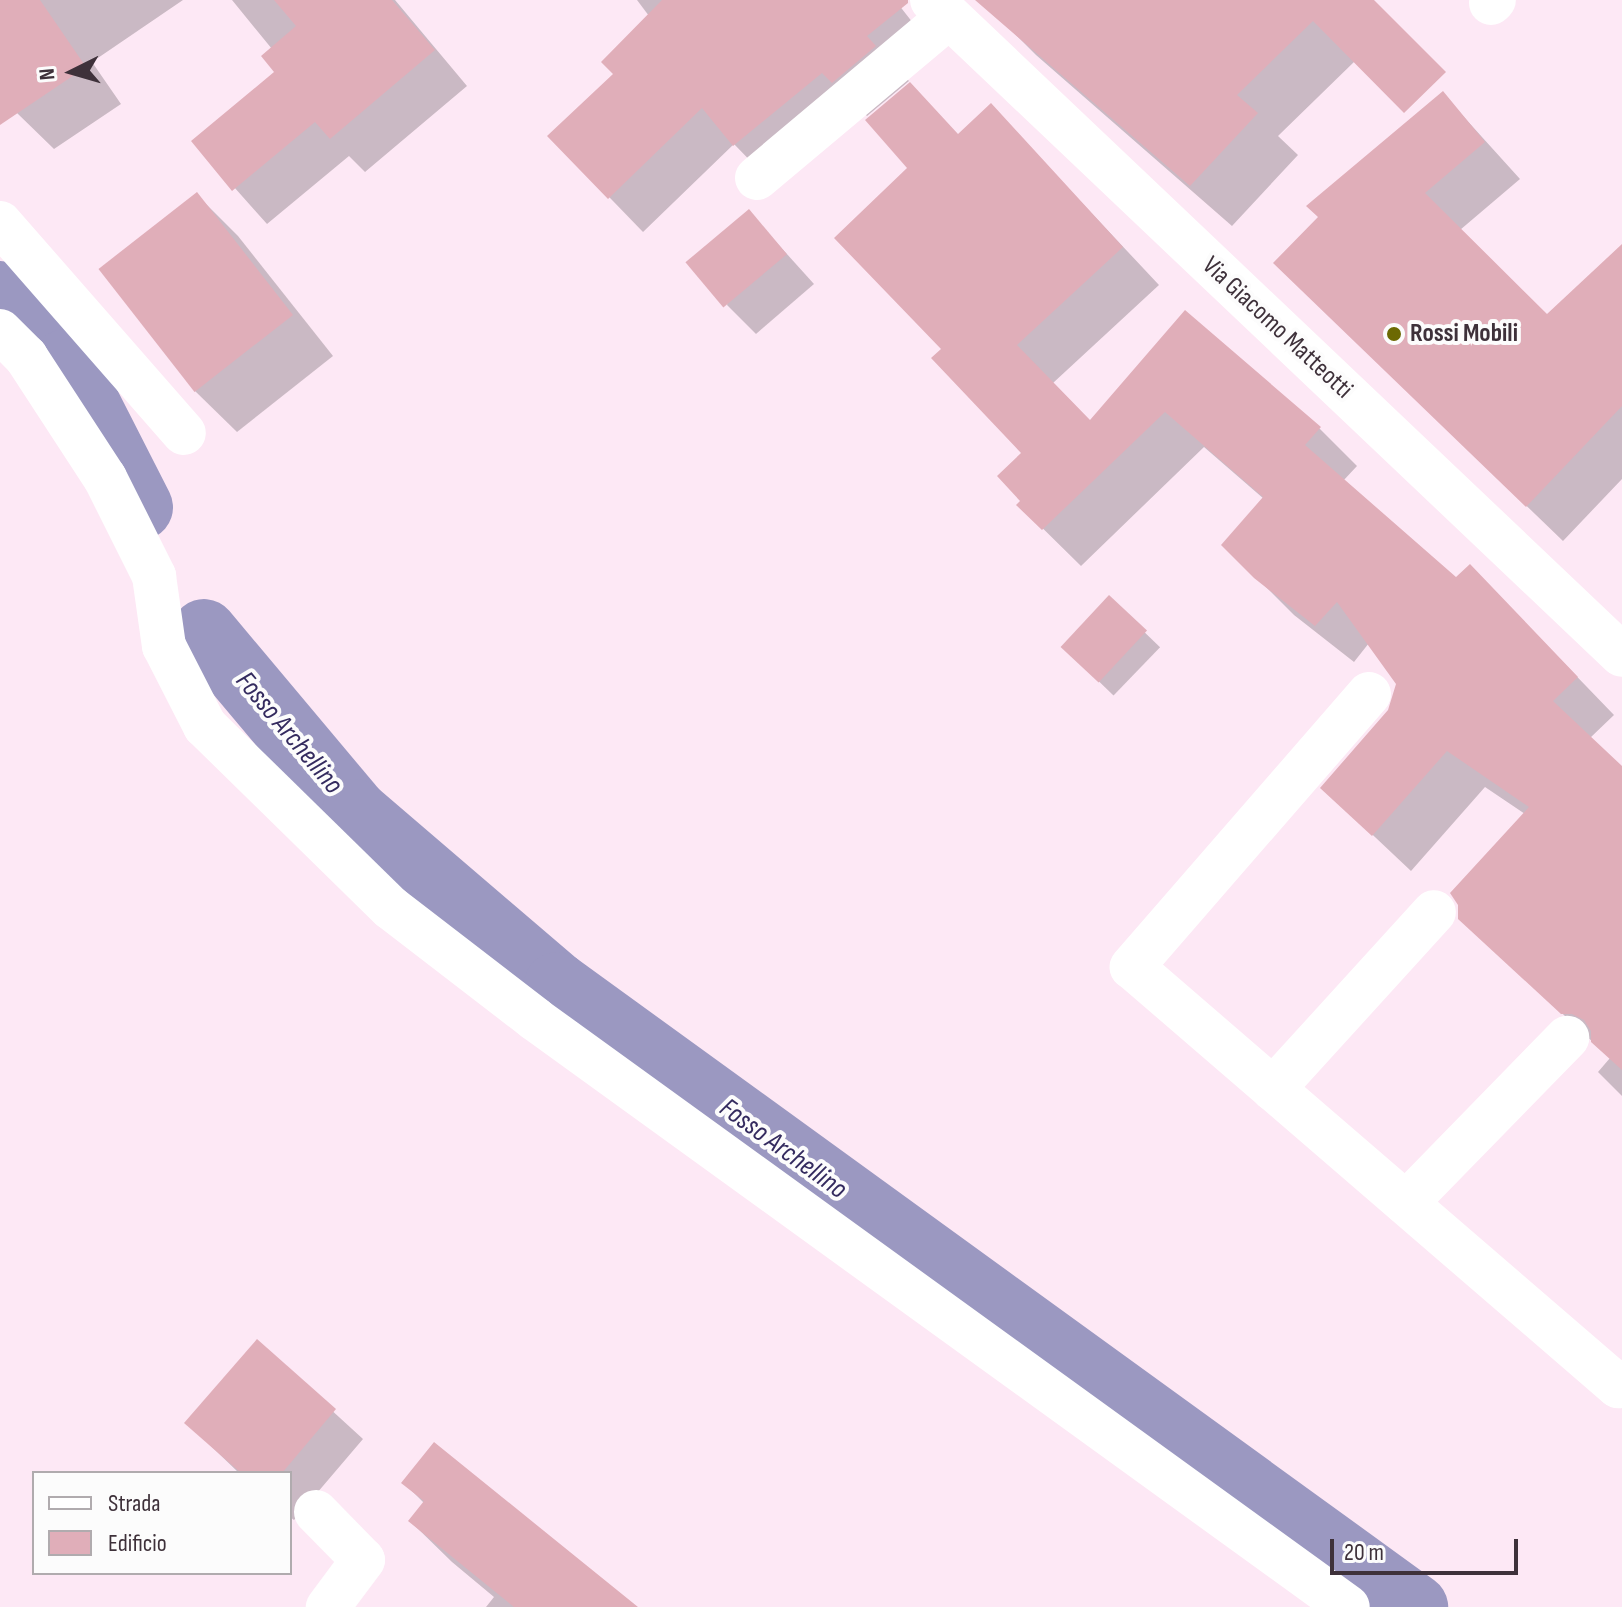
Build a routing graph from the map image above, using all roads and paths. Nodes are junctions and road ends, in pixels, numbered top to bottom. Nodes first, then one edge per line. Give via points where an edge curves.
1 (940, 9) edge
2 (757, 178) dead end
3 (0, 223) edge
4 (0, 331) edge
5 (184, 433) dead end
6 (1622, 655) edge
7 (1369, 694) dead end
8 (1434, 912) dead end
9 (1567, 1038) dead end
10 (1273, 1089) junction
11 (1406, 1203) junction
12 (1622, 1382) edge
13 (316, 1512) dead end
14 (328, 1607) edge
15 (1348, 1607) edge

1 - 2 street
1 - 6 street, Via Giacomo Matteotti
3 - 5 street
4 - 15 street via 26,357 105,478 154,576 164,646 205,726 391,908 535,1019
7 - 10 street via 1132,967
8 - 10 street
9 - 11 street
10 - 11 street
11 - 12 street via 1618,1386
13 - 14 street via 363,1560

